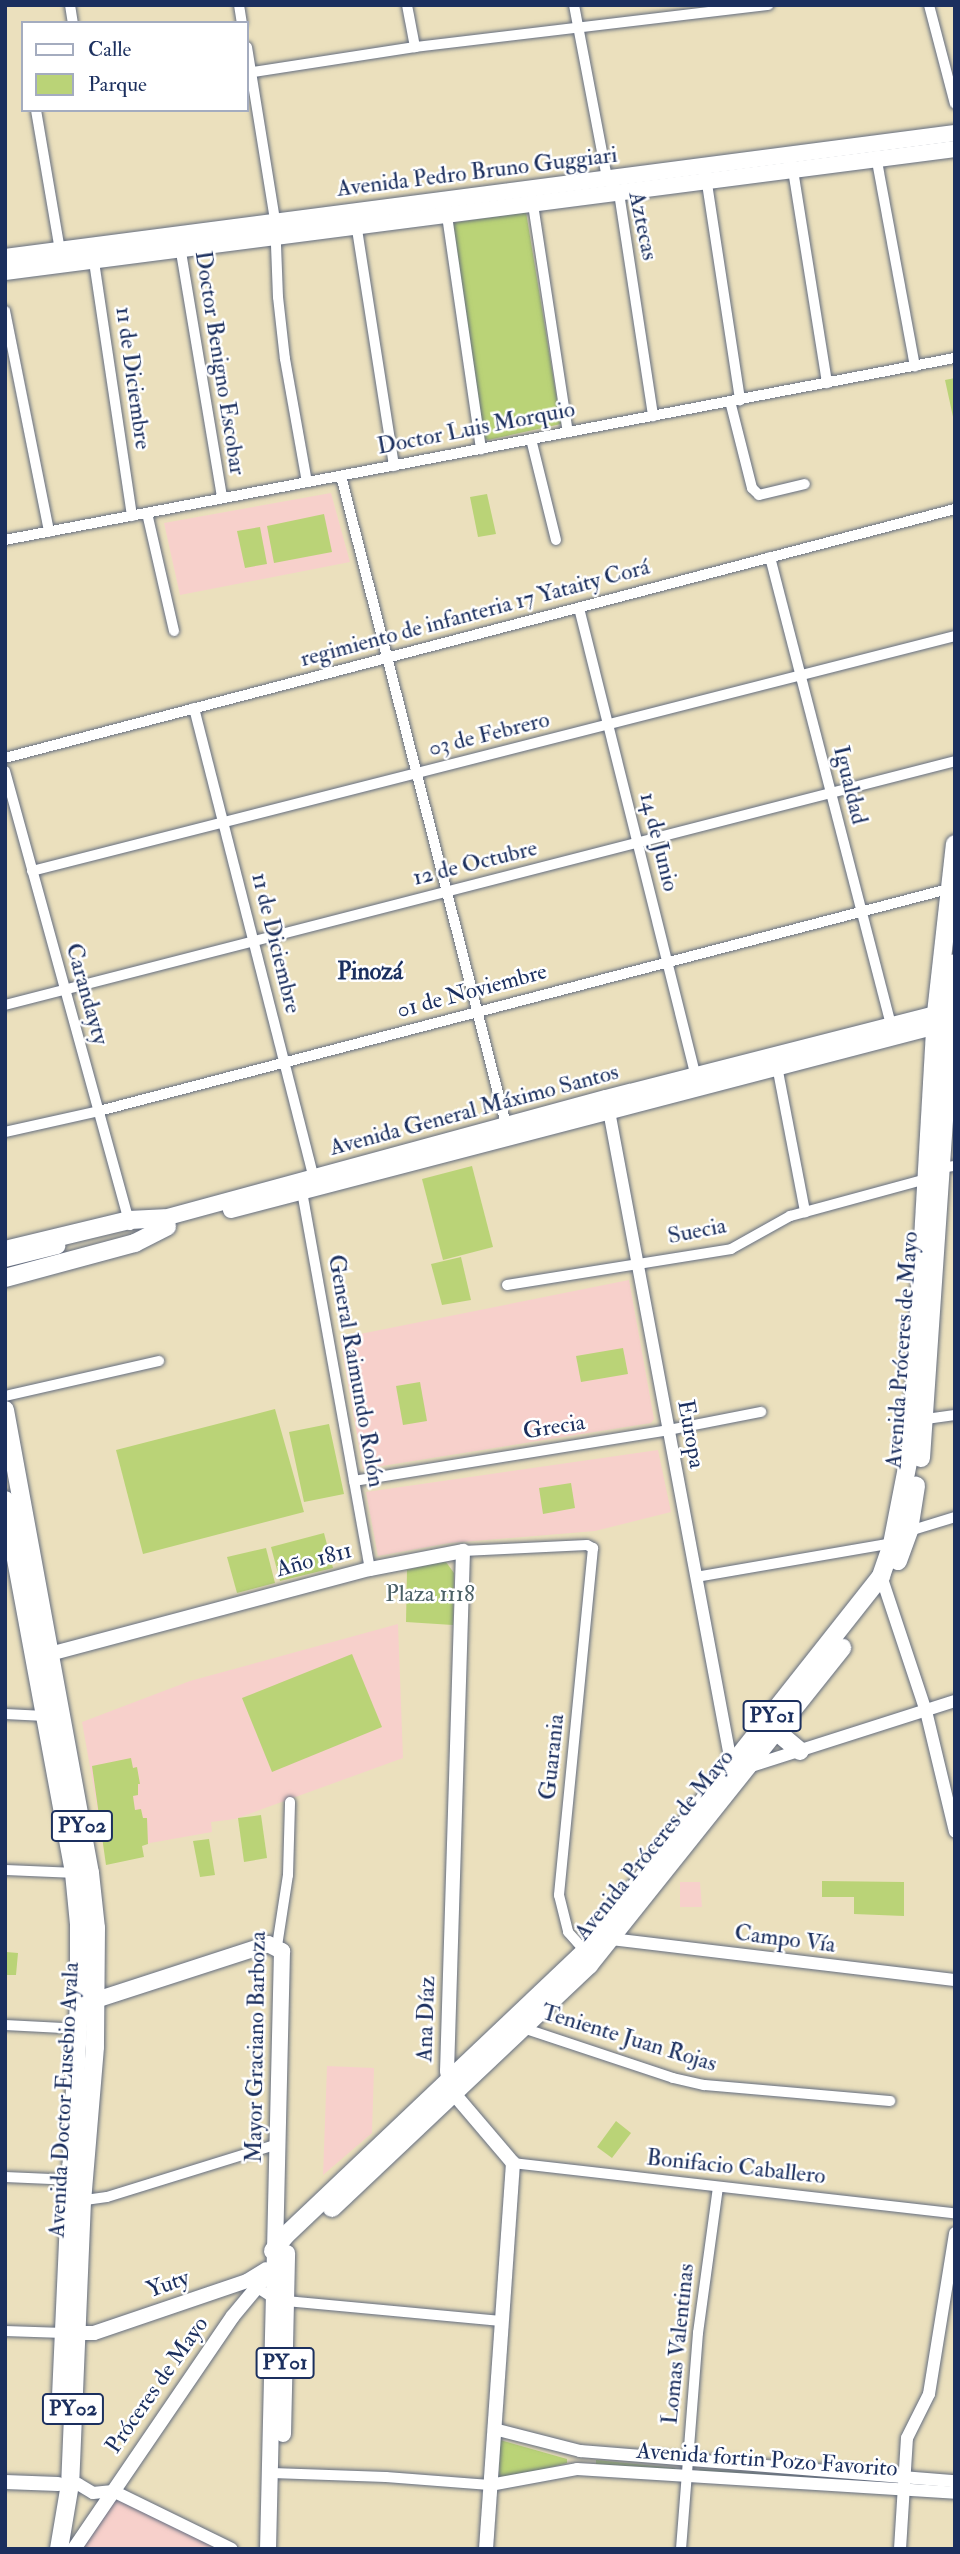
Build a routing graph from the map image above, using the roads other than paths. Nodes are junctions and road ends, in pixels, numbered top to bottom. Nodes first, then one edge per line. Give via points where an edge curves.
1 (407, 5) edge
2 (574, 5) edge
3 (769, 5) edge
4 (929, 5) edge
5 (742, 7) edge
6 (578, 28) junction
7 (415, 47) junction
8 (249, 73) edge
9 (955, 104) edge
10 (36, 112) edge
11 (955, 133) edge
12 (955, 149) edge
13 (875, 151) junction
14 (792, 162) junction
15 (705, 173) junction
16 (607, 178) junction
17 (619, 192) junction
18 (532, 196) junction
19 (446, 207) junction
20 (355, 219) junction
21 (274, 229) junction
22 (179, 242) junction
23 (93, 253) junction
24 (5, 257) edge
25 (61, 257) junction
26 (5, 272) edge
27 (5, 311) edge
28 (955, 358) edge
29 (915, 366) junction
30 (827, 383) junction
31 (735, 400) junction
32 (653, 416) junction
33 (568, 432) junction
34 (531, 439) junction
35 (481, 449) junction
36 (394, 466) junction
37 (341, 476) junction
38 (307, 482) junction
39 (805, 484) dead end
40 (222, 498) junction
41 (955, 509) edge
42 (148, 513) junction
43 (132, 516) junction
44 (49, 532) junction
45 (5, 540) edge
46 (556, 540) dead end
47 (770, 557) junction
48 (579, 608) junction
49 (174, 631) dead end
50 (955, 636) edge
51 (386, 657) junction
52 (800, 676) junction
53 (194, 708) junction
54 (609, 726) junction
55 (5, 758) edge
56 (955, 761) edge
57 (5, 771) edge
58 (417, 773) junction
59 (829, 791) junction
60 (225, 824) junction
61 (637, 843) junction
62 (955, 844) edge
63 (33, 871) junction
64 (948, 889) junction
65 (446, 893) junction
66 (861, 911) junction
67 (254, 940) junction
68 (667, 962) junction
69 (955, 963) edge
70 (63, 988) junction
71 (5, 1005) edge
72 (475, 1012) junction
73 (946, 1017) edge
74 (891, 1024) junction
75 (284, 1062) junction
76 (777, 1066) junction
77 (697, 1081) junction
78 (99, 1111) junction
79 (609, 1111) junction
80 (5, 1132) edge
81 (508, 1132) junction
82 (940, 1171) edge
83 (308, 1184) junction
84 (805, 1212) junction
85 (166, 1222) junction
86 (130, 1224) junction
87 (104, 1239) junction
88 (5, 1250) edge
89 (5, 1259) edge
90 (639, 1262) junction
91 (5, 1269) edge
92 (5, 1278) edge
93 (507, 1285) dead end
94 (159, 1361) dead end
95 (5, 1396) edge
96 (5, 1410) edge
97 (761, 1412) dead end
98 (955, 1415) edge
99 (926, 1419) junction
100 (669, 1430) junction
101 (354, 1481) junction
102 (5, 1500) edge
103 (955, 1517) edge
104 (899, 1538) junction
105 (593, 1548) joint
106 (463, 1551) junction
107 (18, 1560) edge
108 (370, 1569) junction
109 (696, 1577) junction
110 (883, 1583) junction
111 (50, 1654) junction
112 (955, 1700) edge
113 (926, 1711) junction
114 (5, 1714) edge
115 (45, 1716) junction
116 (776, 1731) junction
117 (800, 1751) junction
118 (741, 1765) junction
119 (290, 1802) dead end
120 (955, 1832) edge
121 (5, 1870) edge
122 (82, 1873) junction
123 (611, 1939) junction
124 (277, 1946) junction
125 (590, 1955) junction
126 (955, 1980) edge
127 (88, 2000) junction
128 (5, 2025) edge
129 (523, 2028) junction
130 (87, 2029) junction
131 (451, 2088) junction
132 (890, 2101) dead end
133 (278, 2144) junction
134 (513, 2163) junction
135 (5, 2177) edge
136 (77, 2180) junction
137 (718, 2187) junction
138 (76, 2200) junction
139 (955, 2213) edge
140 (955, 2233) edge
141 (278, 2258) junction
142 (252, 2284) junction
143 (221, 2290) junction
144 (280, 2300) junction
145 (236, 2312) junction
146 (501, 2321) junction
147 (5, 2331) edge
148 (70, 2333) junction
149 (494, 2429) junction
150 (580, 2451) junction
151 (687, 2459) junction
152 (577, 2469) junction
153 (277, 2473) junction
154 (685, 2477) junction
155 (955, 2481) edge
156 (5, 2482) edge
157 (904, 2484) junction
158 (490, 2485) junction
159 (65, 2489) junction
160 (113, 2491) junction
161 (955, 2493) edge
162 (59, 2549) edge
163 (74, 2549) edge
164 (233, 2549) edge
165 (268, 2549) edge
166 (278, 2549) edge
167 (486, 2549) edge
168 (681, 2549) edge
169 (900, 2549) edge

1 - 7 street
2 - 6 street, Aztecas
3 - 5 street
4 - 9 street
5 - 6 street
6 - 7 street
6 - 16 street, Aztecas
7 - 8 street
8 - 21 street
10 - 25 street
11 - 13 main road, Avenida Pedro Bruno Guggiari
12 - 13 main road, Avenida Pedro Bruno Guggiari
13 - 14 main road, Avenida Pedro Bruno Guggiari
13 - 29 street
14 - 15 main road, Avenida Pedro Bruno Guggiari
14 - 30 street
15 - 16 main road, Avenida Pedro Bruno Guggiari
15 - 17 main road, Avenida Pedro Bruno Guggiari
15 - 31 street
16 - 17 street, Aztecas
16 - 18 main road, Avenida Pedro Bruno Guggiari
17 - 18 main road, Avenida Pedro Bruno Guggiari
17 - 32 street, Aztecas
18 - 19 main road, Avenida Pedro Bruno Guggiari
18 - 33 street
19 - 20 main road, Avenida Pedro Bruno Guggiari
19 - 35 street
20 - 21 main road, Avenida Pedro Bruno Guggiari
20 - 36 street
21 - 22 main road, Avenida Pedro Bruno Guggiari
21 - 38 street via 285,359
22 - 23 main road, Avenida Pedro Bruno Guggiari
22 - 40 street, Doctor Benigno Escobar
23 - 25 main road, Avenida Pedro Bruno Guggiari
23 - 43 street, 11 de Diciembre
24 - 25 main road, Avenida Pedro Bruno Guggiari
25 - 26 main road, Avenida Pedro Bruno Guggiari
27 - 44 street
28 - 29 street, Doctor Luis Morquio
29 - 30 street, Doctor Luis Morquio
30 - 31 street, Doctor Luis Morquio
31 - 32 street, Doctor Luis Morquio
31 - 39 street via 747,478 759,495
32 - 33 street, Doctor Luis Morquio
33 - 34 street, Doctor Luis Morquio
34 - 35 street, Doctor Luis Morquio
34 - 46 street
35 - 36 street, Doctor Luis Morquio
36 - 37 street, Doctor Luis Morquio
37 - 38 street, Doctor Luis Morquio
37 - 51 street
38 - 40 street, Doctor Luis Morquio
40 - 42 street, Doctor Luis Morquio
41 - 47 street, regimiento de infanteria 17 Yataity Corá
42 - 43 street, Doctor Luis Morquio
42 - 49 street
43 - 44 street, Doctor Luis Morquio
44 - 45 street, Doctor Luis Morquio
47 - 48 street, regimiento de infanteria 17 Yataity Corá
47 - 52 street, Igualdad
48 - 51 street, regimiento de infanteria 17 Yataity Corá
48 - 54 street, 14 de Junio
50 - 52 street, 03 de Febrero
51 - 53 street, regimiento de infanteria 17 Yataity Corá
51 - 58 street
52 - 54 street, 03 de Febrero
52 - 59 street, Igualdad
53 - 55 street, regimiento de infanteria 17 Yataity Corá
53 - 60 street, 11 de Diciembre
54 - 58 street, 03 de Febrero
54 - 61 street, 14 de Junio
56 - 59 street, 12 de Octubre
57 - 63 street, Carandayty
58 - 60 street, 03 de Febrero
58 - 65 street
59 - 61 street, 12 de Octubre
59 - 66 street, Igualdad
60 - 63 street, 03 de Febrero
60 - 67 street, 11 de Diciembre
61 - 65 street, 12 de Octubre
61 - 68 street, 14 de Junio
62 - 64 highway, PY01
63 - 70 street, Carandayty
64 - 66 street, 01 de Noviembre
64 - 73 highway, PY01
65 - 67 street, 12 de Octubre
65 - 72 street
66 - 68 street, 01 de Noviembre
66 - 74 street, Igualdad
67 - 70 street, 12 de Octubre
67 - 75 street, 11 de Diciembre
68 - 72 street, 01 de Noviembre
68 - 77 street, 14 de Junio
69 - 73 highway, PY01
70 - 71 street, 12 de Octubre
70 - 78 street, Carandayty
72 - 75 street, 01 de Noviembre
72 - 81 street
73 - 74 main road, Avenida General Máximo Santos
73 - 76 main road, Avenida General Máximo Santos
73 - 82 highway, Avenida Próceres de Mayo / PY01
74 - 77 main road, Avenida General Máximo Santos
75 - 78 street, 01 de Noviembre
75 - 83 street, 11 de Diciembre
76 - 77 main road, Avenida General Máximo Santos
76 - 84 street
77 - 79 main road, Avenida General Máximo Santos
77 - 81 main road, Avenida General Máximo Santos
78 - 80 street, 01 de Noviembre
78 - 86 street, Carandayty
79 - 81 main road, Avenida General Máximo Santos
79 - 90 street, Europa
81 - 83 main road, Avenida General Máximo Santos
82 - 84 street, Suecia
82 - 99 highway, Avenida Próceres de Mayo / PY01
82 - 104 highway, Avenida Próceres de Mayo / PY01
83 - 85 main road, Avenida General Máximo Santos
83 - 101 street, General Raimundo Rolón
84 - 90 street, Suecia via 777,1221 731,1249
85 - 86 highway
85 - 87 main road, Avenida General Máximo Santos
85 - 92 highway via 135,1243
86 - 87 main road, Avenida General Máximo Santos
86 - 88 highway
87 - 89 main road, Avenida General Máximo Santos
87 - 91 main road, Avenida General Máximo Santos
90 - 93 street, Suecia
90 - 100 street, Europa
94 - 95 street
96 - 107 highway, Avenida Doctor Eusebio Ayala / PY02
97 - 100 street, Grecia
98 - 99 street
99 - 104 highway, Avenida Próceres de Mayo / PY01
100 - 101 street, Grecia
100 - 109 street, Europa
101 - 108 street, General Raimundo Rolón
102 - 107 highway, Avenida Doctor Eusebio Ayala / PY02
103 - 104 street
104 - 109 street
104 - 110 highway, Avenida Próceres de Mayo / PY01
105 - 106 street, Año 1811
105 - 125 street, Guarania via 559,1895 565,1924
106 - 108 main road, Año 1811
106 - 131 main road, Ana Díaz
107 - 111 highway, Avenida Doctor Eusebio Ayala / PY02
107 - 115 highway, Avenida Doctor Eusebio Ayala / PY02
108 - 111 main road, Año 1811
109 - 118 street, Europa via 726,1749
110 - 113 street
110 - 116 highway, Avenida Próceres de Mayo / PY01
110 - 118 highway, Avenida Próceres de Mayo / PY01
111 - 122 highway, Avenida Doctor Eusebio Ayala / PY02
112 - 113 street
113 - 117 street
113 - 120 street
114 - 115 street
115 - 122 highway, Avenida Doctor Eusebio Ayala / PY02
116 - 117 highway
116 - 118 highway, Avenida Próceres de Mayo / PY01
117 - 118 street
118 - 123 highway, Avenida Próceres de Mayo / PY01
118 - 125 highway, Avenida Próceres de Mayo / PY01
119 - 124 street, Mayor Graciano Barboza via 288,1875
121 - 122 street
122 - 127 highway, Avenida Doctor Eusebio Ayala / PY02 via 79,1924
123 - 125 highway, Avenida Próceres de Mayo / PY01
123 - 126 street, Campo Vía
124 - 127 main road via 268,1944
124 - 133 main road, Mayor Graciano Barboza via 284,1957
125 - 129 highway, Avenida Próceres de Mayo / PY01
125 - 131 highway, Avenida Próceres de Mayo / PY01
127 - 130 highway, Avenida Doctor Eusebio Ayala / PY02
128 - 130 street
129 - 131 highway, Avenida Próceres de Mayo / PY01
129 - 132 street, Teniente Juan Rojas via 705,2085
130 - 136 highway, Avenida Doctor Eusebio Ayala / PY02
131 - 134 main road
131 - 141 highway, Avenida Próceres de Mayo / PY01 via 414,2132
131 - 141 highway, Avenida Próceres de Mayo / PY01 via 286,2235
133 - 138 street via 107,2197
133 - 141 main road, Mayor Graciano Barboza
134 - 137 street, Bonifacio Caballero
134 - 146 main road
135 - 136 street
136 - 138 highway, Avenida Doctor Eusebio Ayala / PY02
137 - 139 street, Bonifacio Caballero
137 - 151 street, Lomas Valentinas
138 - 148 highway, Avenida Doctor Eusebio Ayala / PY02
140 - 157 street via 929,2394 909,2430
141 - 142 main road, Yuty
141 - 144 main road, PY01
142 - 143 main road, Yuty
142 - 144 street
142 - 145 main road, Próceres de Mayo
143 - 145 main road via 233,2295
143 - 148 main road, Yuty via 90,2334
144 - 146 street
144 - 153 main road, PY01
145 - 160 main road, Próceres de Mayo
146 - 149 main road
147 - 148 street
148 - 159 highway, Avenida Doctor Eusebio Ayala / PY02
149 - 150 street, Avenida fortin Pozo Favorito
149 - 158 main road
150 - 151 street, Avenida fortin Pozo Favorito
150 - 152 street
151 - 154 street, Lomas Valentinas
151 - 157 street, Avenida fortin Pozo Favorito
152 - 154 street, Avenida fortin Pozo Favorito
152 - 158 street, Avenida fortin Pozo Favorito
153 - 158 street, Avenida fortin Pozo Favorito
153 - 165 main road, PY01
153 - 166 main road, PY01
154 - 157 street, Avenida fortin Pozo Favorito
154 - 168 street, Lomas Valentinas
155 - 157 street, Avenida fortin Pozo Favorito
156 - 159 main road
157 - 161 street, Avenida fortin Pozo Favorito
157 - 169 street
158 - 167 main road
159 - 160 street via 81,2485 93,2493
159 - 162 highway, Avenida Doctor Eusebio Ayala / PY02
160 - 163 main road, Próceres de Mayo
160 - 164 street

